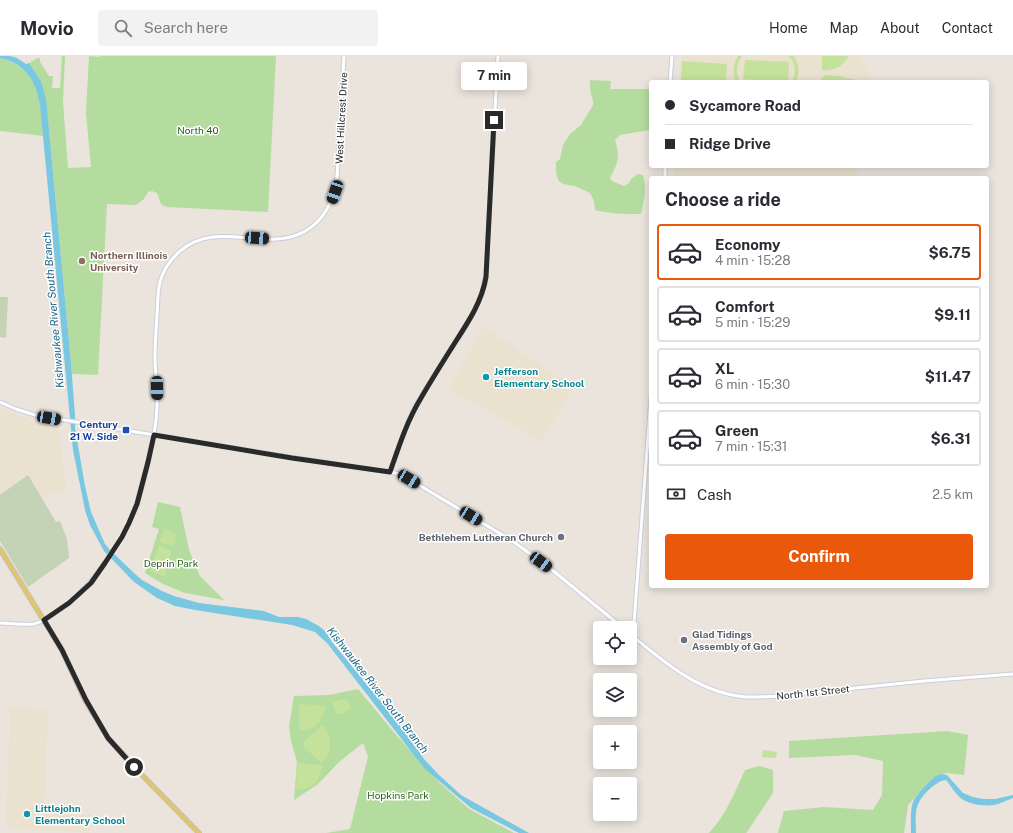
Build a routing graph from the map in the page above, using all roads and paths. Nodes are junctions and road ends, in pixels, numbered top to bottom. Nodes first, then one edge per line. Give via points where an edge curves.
1 (344, 56) edge
2 (498, 56) edge
3 (672, 56) edge
4 (670, 80) edge
5 (0, 402) edge
6 (649, 423) edge
7 (154, 435) junction
8 (390, 472) junction
9 (0, 549) edge
10 (44, 620) junction
11 (614, 621) edge
12 (633, 621) edge
13 (0, 623) edge
14 (637, 639) edge
15 (1013, 674) edge
16 (199, 833) edge

1 - 7 street, West Hillcrest Drive via 336,188 321,218 306,230 287,237 269,239 212,236 198,240 178,253 163,273 159,287 155,357 157,398
2 - 8 street via 483,289 470,318 414,410
3 - 4 street
5 - 7 street via 26,413
6 - 12 street
7 - 8 street
7 - 10 street, West Hillcrest Drive via 135,509 123,535 86,588
8 - 11 street via 409,479 511,540
9 - 10 main road
10 - 13 street via 33,624
10 - 16 main road via 108,738
14 - 15 street, North 1st Street via 695,682 717,691 747,697

